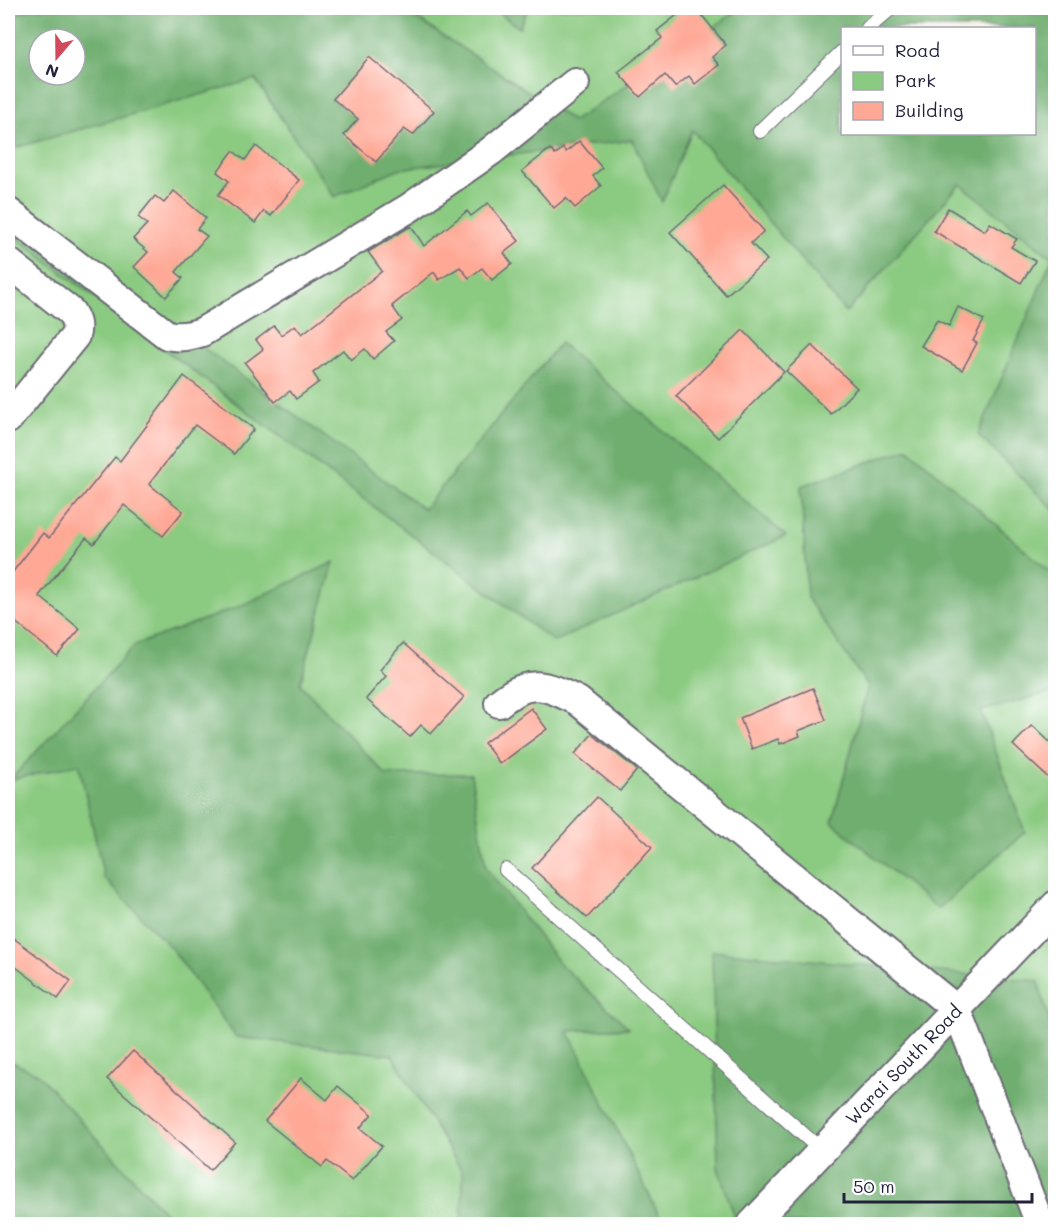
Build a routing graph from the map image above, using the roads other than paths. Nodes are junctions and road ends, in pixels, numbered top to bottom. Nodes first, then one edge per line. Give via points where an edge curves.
1 (891, 8) edge
2 (869, 27) edge
3 (841, 54) edge
4 (575, 83) dead end
5 (760, 131) dead end
6 (8, 212) edge
7 (8, 262) edge
8 (8, 419) edge
9 (499, 703) dead end
10 (506, 870) dead end
11 (1056, 905) edge
12 (957, 1010) junction
13 (822, 1151) junction
14 (752, 1224) edge
15 (1040, 1224) edge

1 - 2 lane
3 - 5 lane
4 - 6 street via 491,151 409,208 202,332 185,337 167,335
7 - 8 street via 71,312 77,329
9 - 12 street via 512,692 531,686 550,687 578,700
10 - 13 lane
11 - 12 street, Warai South Road
12 - 13 street, Warai South Road
12 - 15 street
13 - 14 street, Warai South Road

